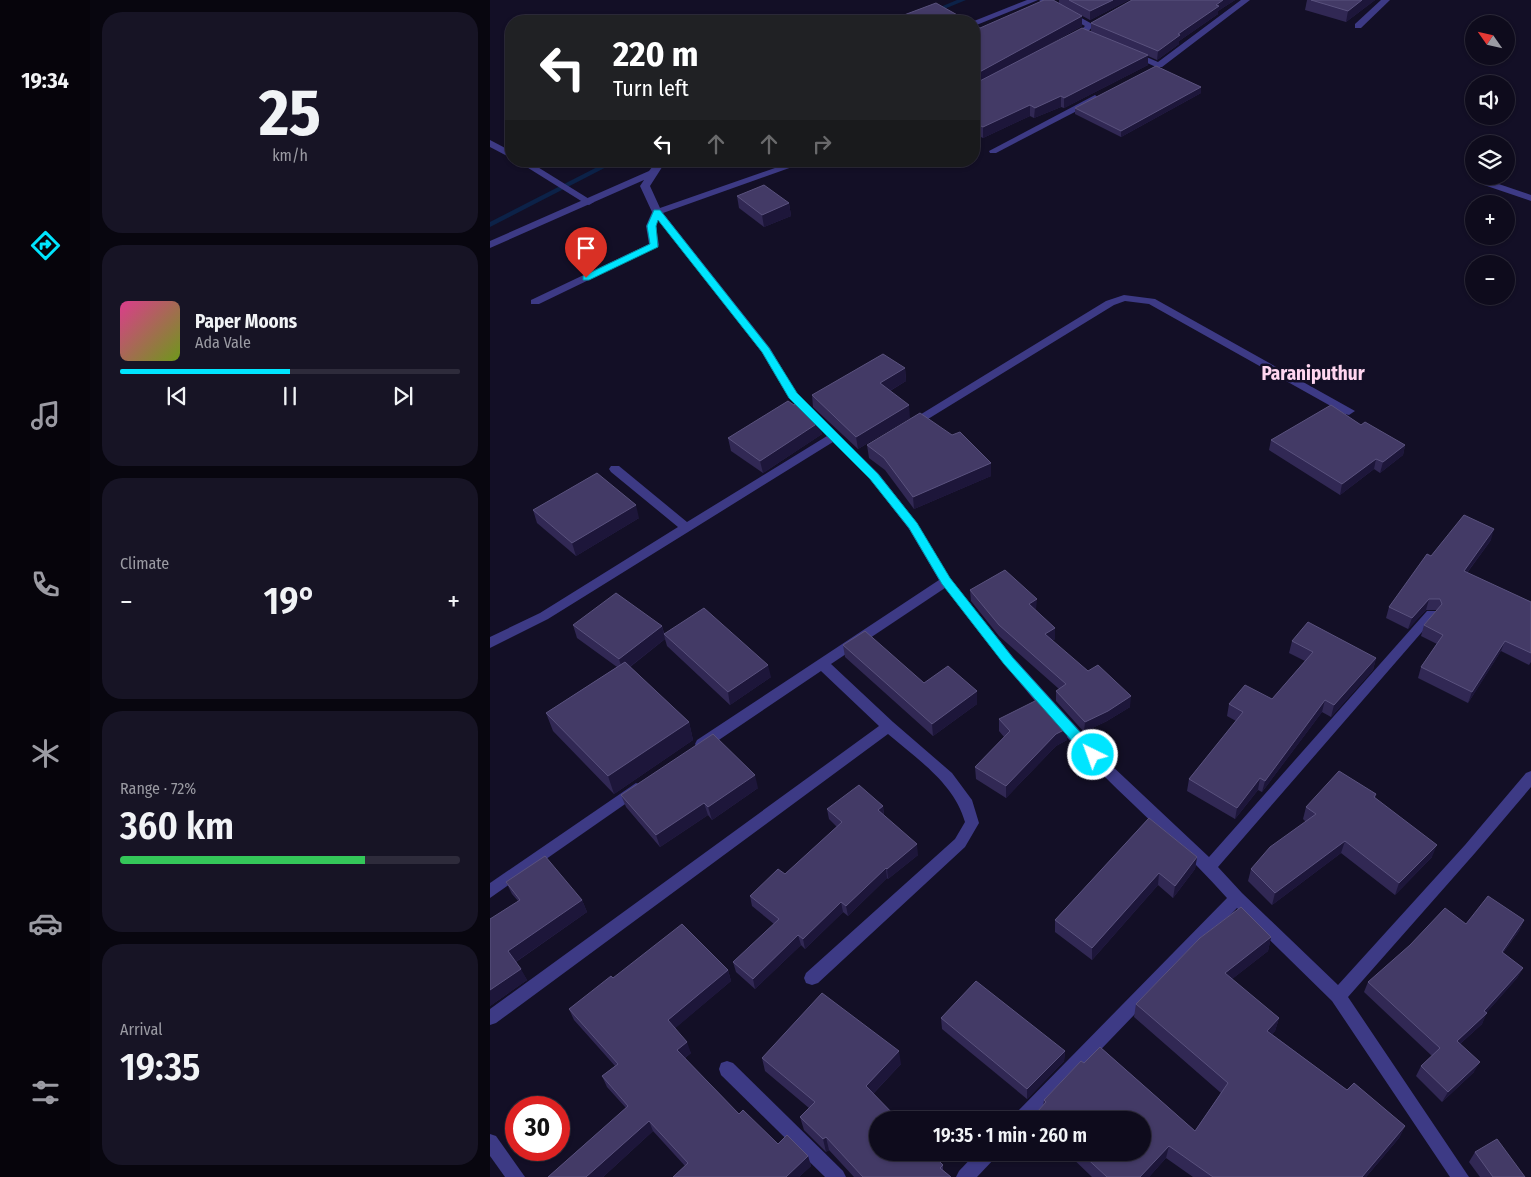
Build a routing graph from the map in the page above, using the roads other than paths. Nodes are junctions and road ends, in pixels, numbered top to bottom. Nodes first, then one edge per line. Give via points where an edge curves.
1 (1034, 0) edge
2 (1042, 0) edge
3 (1246, 0) edge
4 (1386, 0) edge
5 (980, 22) edge
6 (1358, 26) dead end
7 (1082, 33) junction
8 (1090, 37) edge
9 (1073, 38) edge
10 (1125, 51) edge
11 (1159, 65) junction
12 (1150, 70) edge
13 (1106, 92) edge
14 (490, 143) edge
15 (992, 150) dead end
16 (505, 152) edge
17 (531, 167) edge
18 (657, 167) edge
19 (788, 167) edge
20 (652, 173) junction
21 (1493, 185) edge
22 (1531, 198) edge
23 (588, 202) junction
24 (657, 212) junction
25 (490, 245) edge
26 (535, 302) dead end
27 (1349, 411) dead end
28 (898, 432) edge
29 (833, 436) junction
30 (615, 469) dead end
31 (686, 527) junction
32 (946, 581) junction
33 (1431, 614) edge
34 (490, 643) edge
35 (822, 664) junction
36 (888, 726) junction
37 (691, 752) edge
38 (1531, 777) edge
39 (650, 779) edge
40 (1209, 867) junction
41 (490, 891) edge
42 (1237, 898) junction
43 (812, 978) dead end
44 (1338, 996) junction
45 (490, 1018) edge
46 (727, 1069) dead end
47 (1029, 1111) edge
48 (490, 1142) edge
49 (980, 1161) edge
50 (516, 1177) edge
51 (837, 1177) edge
52 (965, 1177) edge
53 (1460, 1177) edge

1 - 5 street
2 - 7 street via 1094,23
3 - 11 street
4 - 6 street
7 - 8 street
7 - 9 street
10 - 11 street
11 - 12 street
13 - 15 street
14 - 16 street
17 - 23 street
18 - 20 street
19 - 24 street
20 - 23 street
20 - 24 street via 645,186
21 - 22 street
23 - 25 street
24 - 26 street via 651,226 654,246
24 - 29 street via 766,350 793,396
27 - 28 street via 1151,301 1124,298 1110,303
29 - 31 street
29 - 32 street via 860,456 913,526
30 - 31 street
31 - 34 street via 544,616
32 - 35 street
32 - 40 street via 1008,661 1105,768
33 - 40 street
35 - 36 street
35 - 37 street
36 - 43 street via 947,777 968,804 972,823 960,843
36 - 45 street
38 - 44 street
39 - 41 street
40 - 42 street
42 - 44 street
42 - 47 street
44 - 53 street
46 - 51 street
48 - 50 street
49 - 52 street

